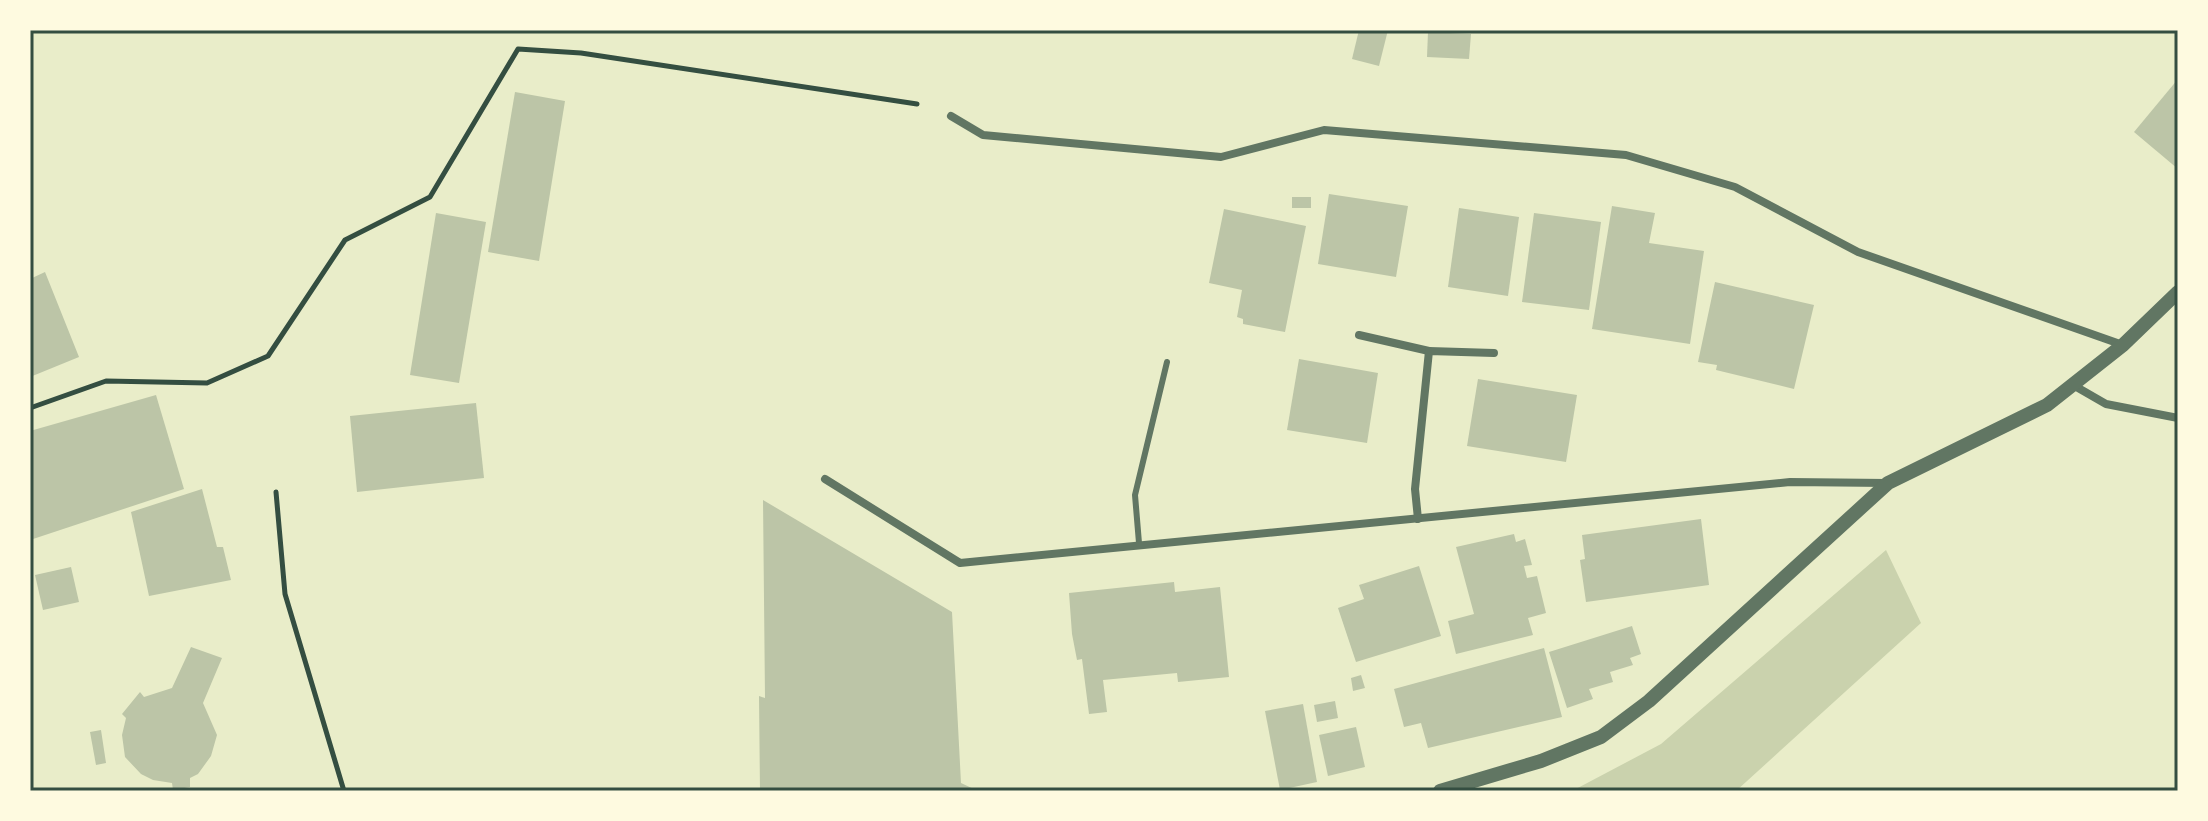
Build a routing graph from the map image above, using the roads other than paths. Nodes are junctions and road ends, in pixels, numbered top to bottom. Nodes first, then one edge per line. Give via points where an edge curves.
1 (951, 116) road end
2 (2178, 292) edge
3 (1359, 335) dead end
4 (2123, 345) junction
5 (1429, 351) junction
6 (1494, 353) dead end
7 (1167, 362) dead end
8 (2073, 385) junction
9 (2178, 418) edge
10 (825, 479) dead end
11 (1888, 483) junction
12 (1418, 519) junction
13 (1139, 543) junction
14 (1440, 791) edge

1 - 4 street via 983,135 1221,157 1324,130 1626,155 1735,187 1858,252
2 - 4 street
3 - 5 street
4 - 8 street
5 - 6 street
5 - 12 street via 1415,489
7 - 13 lane via 1135,495
8 - 9 street via 2106,404
8 - 11 street via 2047,405
10 - 13 street via 960,563
11 - 12 street via 1790,482
11 - 14 street via 1649,701 1601,737
12 - 13 street

